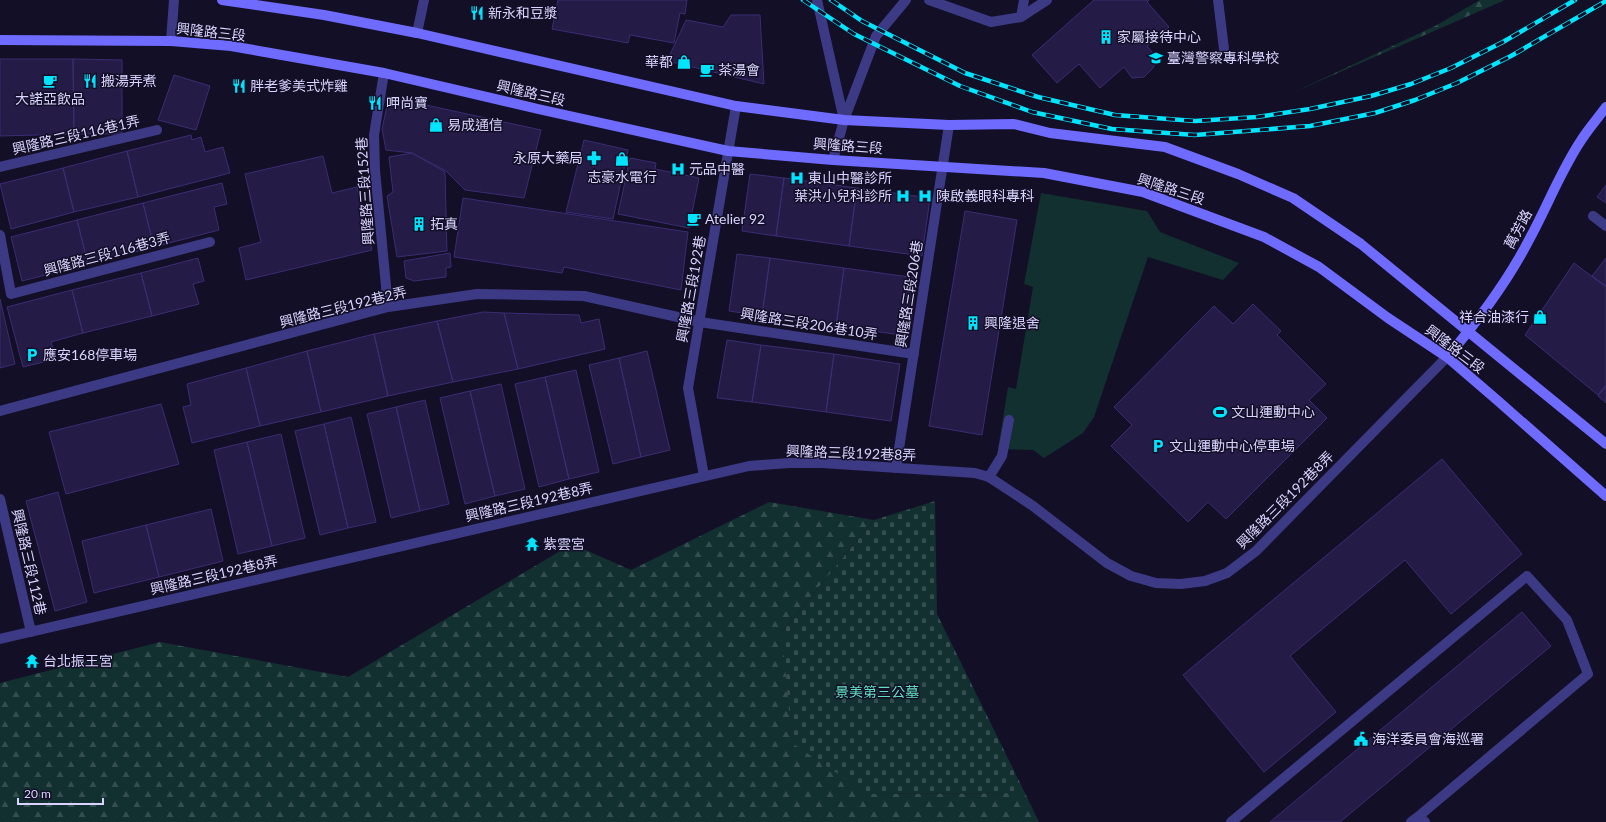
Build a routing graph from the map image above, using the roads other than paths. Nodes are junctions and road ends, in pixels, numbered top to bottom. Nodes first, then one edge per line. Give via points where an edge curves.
1 (174, 0) edge
2 (222, 0) edge
3 (424, 0) edge
4 (817, 0) edge
5 (906, 0) edge
6 (929, 0) edge
7 (1024, 0) edge
8 (1047, 0) edge
9 (1218, 0) edge
10 (1021, 16) junction
11 (417, 34) junction
12 (0, 40) edge
13 (170, 41) junction
14 (1224, 49) dead end
15 (384, 73) junction
16 (736, 106) junction
17 (1606, 107) edge
18 (844, 120) junction
19 (949, 124) junction
20 (158, 130) dead end
21 (728, 151) junction
22 (834, 160) junction
23 (0, 167) edge
24 (943, 167) junction
25 (1593, 216) dead end
26 (1606, 226) edge
27 (0, 235) edge
28 (210, 242) dead end
29 (388, 307) junction
30 (700, 322) junction
31 (1469, 332) junction
32 (914, 354) junction
33 (1446, 358) junction
34 (0, 411) edge
35 (1009, 420) dead end
36 (1606, 444) edge
37 (896, 468) junction
38 (704, 476) junction
39 (989, 477) junction
40 (1606, 496) edge
41 (0, 499) edge
42 (31, 632) junction
43 (0, 639) edge
44 (1418, 820) edge
45 (1231, 822) edge

1 - 13 street
2 - 11 main road, 興隆路三段 via 324,15
3 - 11 street
4 - 18 street
5 - 18 street via 876,36
6 - 10 street via 991,22
7 - 10 street
8 - 10 street
9 - 14 street
11 - 16 main road, 興隆路三段
12 - 13 main road, 興隆路三段
13 - 15 main road, 興隆路三段 via 231,46
15 - 21 main road, 興隆路三段
15 - 29 street, 興隆路三段152巷 via 374,135
16 - 18 main road, 興隆路三段
16 - 21 street, 興隆路三段192巷
17 - 31 main road, 萬芳路 via 1582,138 1530,239
18 - 19 main road, 興隆路三段
18 - 22 street
19 - 24 street, 興隆路三段206巷
19 - 31 main road, 興隆路三段 via 1014,124 1050,133 1165,147 1238,174 1293,198 1361,244
20 - 23 street, 興隆路三段116巷1弄
21 - 22 main road, 興隆路三段
21 - 30 street, 興隆路三段192巷
22 - 24 main road, 興隆路三段
24 - 32 street, 興隆路三段206巷
24 - 33 main road, 興隆路三段 via 1044,173 1143,192 1264,237 1319,266
25 - 26 street
27 - 28 street, 興隆路三段116巷3弄 via 11,294
29 - 30 street, 興隆路三段192巷2弄 via 477,294 584,296
29 - 34 street, 興隆路三段192巷2弄
30 - 32 street, 興隆路三段206巷10弄
30 - 38 street, 興隆路三段192巷 via 688,388
31 - 33 main road, 萬芳路
31 - 36 main road, 興隆路三段
32 - 37 street, 興隆路三段206巷
33 - 39 street, 興隆路三段192巷8弄 via 1256,551 1227,573 1205,581 1168,584 1131,576 1107,563 1033,506
33 - 40 main road, 興隆路三段 via 1489,392
35 - 39 street via 1002,456
37 - 38 street, 興隆路三段192巷8弄 via 789,463 749,466
37 - 39 street, 興隆路三段192巷8弄
38 - 42 street, 興隆路三段192巷8弄
41 - 42 street, 興隆路三段112巷
42 - 43 street, 興隆路三段192巷8弄
44 - 45 street via 1588,674 1566,620 1527,576

